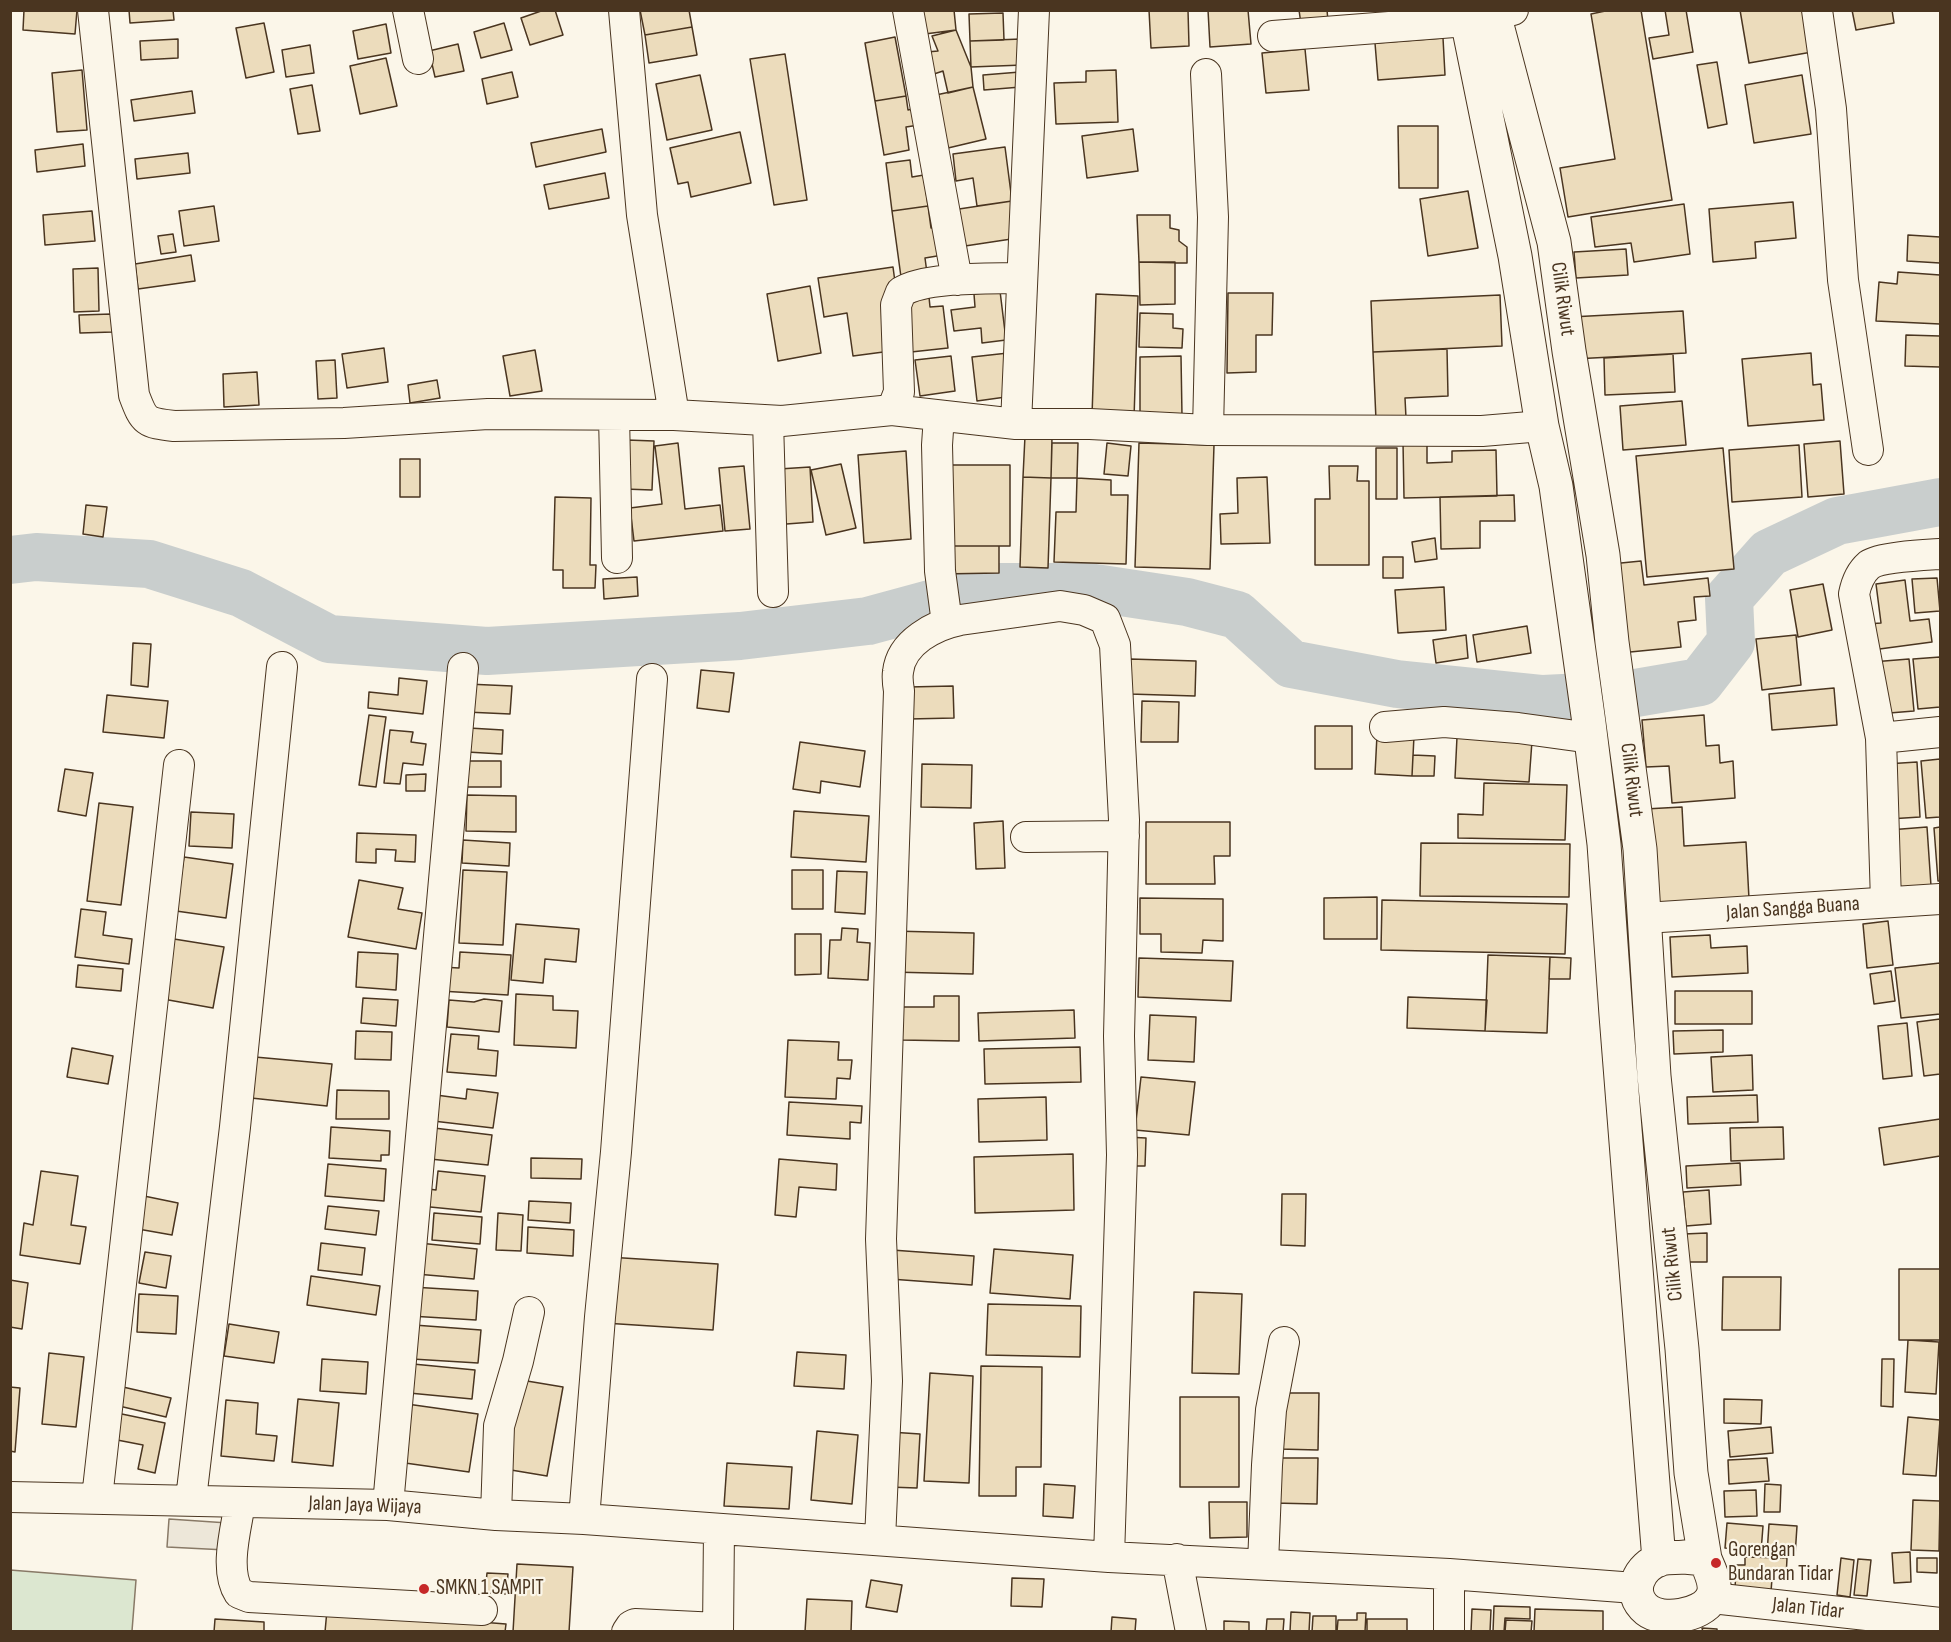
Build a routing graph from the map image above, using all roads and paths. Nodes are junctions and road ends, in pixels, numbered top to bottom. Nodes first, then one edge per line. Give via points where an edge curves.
1 (93, 10) edge
2 (408, 10) edge
3 (624, 10) edge
4 (908, 10) edge
5 (1034, 10) edge
6 (1817, 10) edge
7 (1487, 13) edge
8 (1273, 36) dead end
9 (418, 59) dead end
10 (1206, 74) dead end
11 (1022, 278) junction
12 (957, 280) junction
13 (892, 410) junction
14 (614, 415) junction
15 (674, 416) junction
16 (939, 416) junction
17 (768, 421) junction
18 (1016, 424) junction
19 (1542, 426) junction
20 (1208, 430) junction
21 (1868, 450) dead end
22 (1941, 554) edge
23 (1603, 555) junction
24 (617, 558) dead end
25 (1567, 564) junction
26 (773, 592) dead end
27 (946, 617) junction
28 (282, 667) dead end
29 (463, 668) dead end
30 (652, 679) dead end
31 (1385, 727) dead end
32 (1590, 730) junction
33 (1941, 732) edge
34 (1881, 738) junction
35 (179, 765) dead end
36 (1124, 836) junction
37 (1026, 837) dead end
38 (1941, 899) edge
39 (1886, 902) junction
40 (1645, 918) junction
41 (1651, 1010) junction
42 (1616, 1015) junction
43 (529, 1312) dead end
44 (1284, 1342) dead end
45 (10, 1497) edge
46 (97, 1498) junction
47 (191, 1499) junction
48 (240, 1503) junction
49 (388, 1505) junction
50 (495, 1515) junction
51 (584, 1519) junction
52 (719, 1529) junction
53 (880, 1540) junction
54 (1109, 1557) junction
55 (1177, 1559) junction
56 (1705, 1559) junction
57 (1659, 1560) junction
58 (1263, 1564) junction
59 (1449, 1574) junction
60 (1635, 1588) junction
61 (482, 1610) dead end
62 (1704, 1614) edge
63 (1661, 1623) edge
64 (1941, 1623) edge
65 (718, 1630) edge
66 (627, 1632) edge
67 (1191, 1632) edge
68 (1449, 1632) edge

1 - 14 street via 134,395 142,417 154,424 174,426 345,423 488,414
2 - 9 street
3 - 15 street via 642,215
4 - 12 street
5 - 11 street
6 - 21 street via 1831,109 1843,280
7 - 8 street
7 - 19 main road, Cilik Riwut via 1515,256
7 - 23 main road, Cilik Riwut via 1554,242
10 - 20 street via 1213,217
11 - 12 street
11 - 18 street
12 - 13 street via 917,285 901,292 896,305 899,392
13 - 16 street
13 - 17 street
14 - 15 street
14 - 24 street
15 - 17 street
16 - 18 street
16 - 27 street via 940,571
17 - 26 street
18 - 20 street
19 - 20 street via 1482,431
19 - 25 main road, Cilik Riwut via 1556,486
22 - 34 street via 1878,561 1868,566 1857,583 1854,594
23 - 25 main road
23 - 40 main road, Cilik Riwut
25 - 32 main road, Cilik Riwut
27 - 36 street via 1060,606 1105,619 1115,645
27 - 53 street via 904,653 898,671 881,1239 887,1381
28 - 47 street via 236,1127
29 - 49 street
30 - 51 street
31 - 32 street via 1444,722
32 - 42 main road, Cilik Riwut via 1604,844
33 - 34 street
34 - 39 street
35 - 46 street
36 - 37 street
36 - 54 street via 1119,1036 1122,1155
38 - 39 street, Jalan Sangga Buana
39 - 40 street, Jalan Sangga Buana
40 - 41 main road, Cilik Riwut
41 - 42 main road
41 - 56 main road, Cilik Riwut via 1691,1473
42 - 57 main road, Cilik Riwut
43 - 50 street via 499,1426
44 - 58 street via 1271,1410
45 - 46 street, Jalan Jaya Wijaya
46 - 47 street, Jalan Jaya Wijaya
47 - 48 street, Jalan Jaya Wijaya
48 - 49 street, Jalan Jaya Wijaya
48 - 61 street via 232,1579 239,1593 249,1598
49 - 50 street, Jalan Jaya Wijaya
50 - 51 street, Jalan Jaya Wijaya
51 - 52 street, Jalan Jaya Wijaya
52 - 53 street, Jalan Jaya Wijaya
52 - 65 street
53 - 54 street, Jalan Jaya Wijaya
54 - 55 street, Jalan Jaya Wijaya
55 - 58 street, Jalan Jaya Wijaya
55 - 67 street
56 - 57 main road
56 - 62 main road via 1714,1583
57 - 60 main road via 1641,1572
58 - 59 street, Jalan Jaya Wijaya
59 - 60 street, Jalan Jaya Wijaya
59 - 68 street
60 - 63 main road via 1647,1610
62 - 63 main road
62 - 64 street, Jalan Tidar
65 - 66 street via 636,1624

